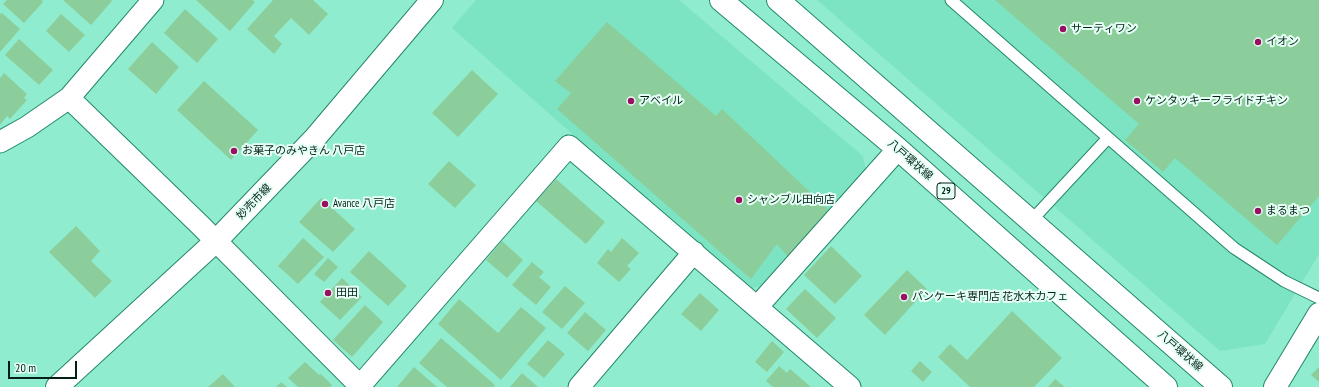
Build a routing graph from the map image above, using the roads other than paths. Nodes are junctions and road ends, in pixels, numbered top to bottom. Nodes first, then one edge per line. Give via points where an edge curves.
1 (153, 0) edge
2 (432, 0) edge
3 (721, 0) edge
4 (778, 0) edge
5 (950, 0) edge
6 (69, 98) junction
7 (1108, 138) junction
8 (0, 142) edge
9 (898, 149) junction
10 (1031, 221) junction
11 (216, 241) junction
12 (694, 252) junction
13 (1319, 298) edge
14 (758, 306) junction
15 (1319, 314) edge
16 (359, 386) edge
17 (58, 387) edge
18 (579, 387) edge
19 (850, 387) edge
20 (1166, 387) edge
21 (1221, 387) edge
22 (1275, 387) edge

1 - 6 street
2 - 11 main road, 妙売市線 via 315,138
3 - 9 main road, 八戸環状線 / 29
4 - 10 main road, 八戸環状線
5 - 7 lane
6 - 8 street via 27,128
6 - 11 street
7 - 10 lane
7 - 13 lane via 1234,248 1284,281
9 - 14 street
9 - 20 main road, 八戸環状線 / 29
10 - 21 main road, 八戸環状線
11 - 16 street
11 - 17 main road, 妙売市線
12 - 14 street
12 - 16 street via 569,146
12 - 18 street
14 - 19 street
15 - 22 main road

